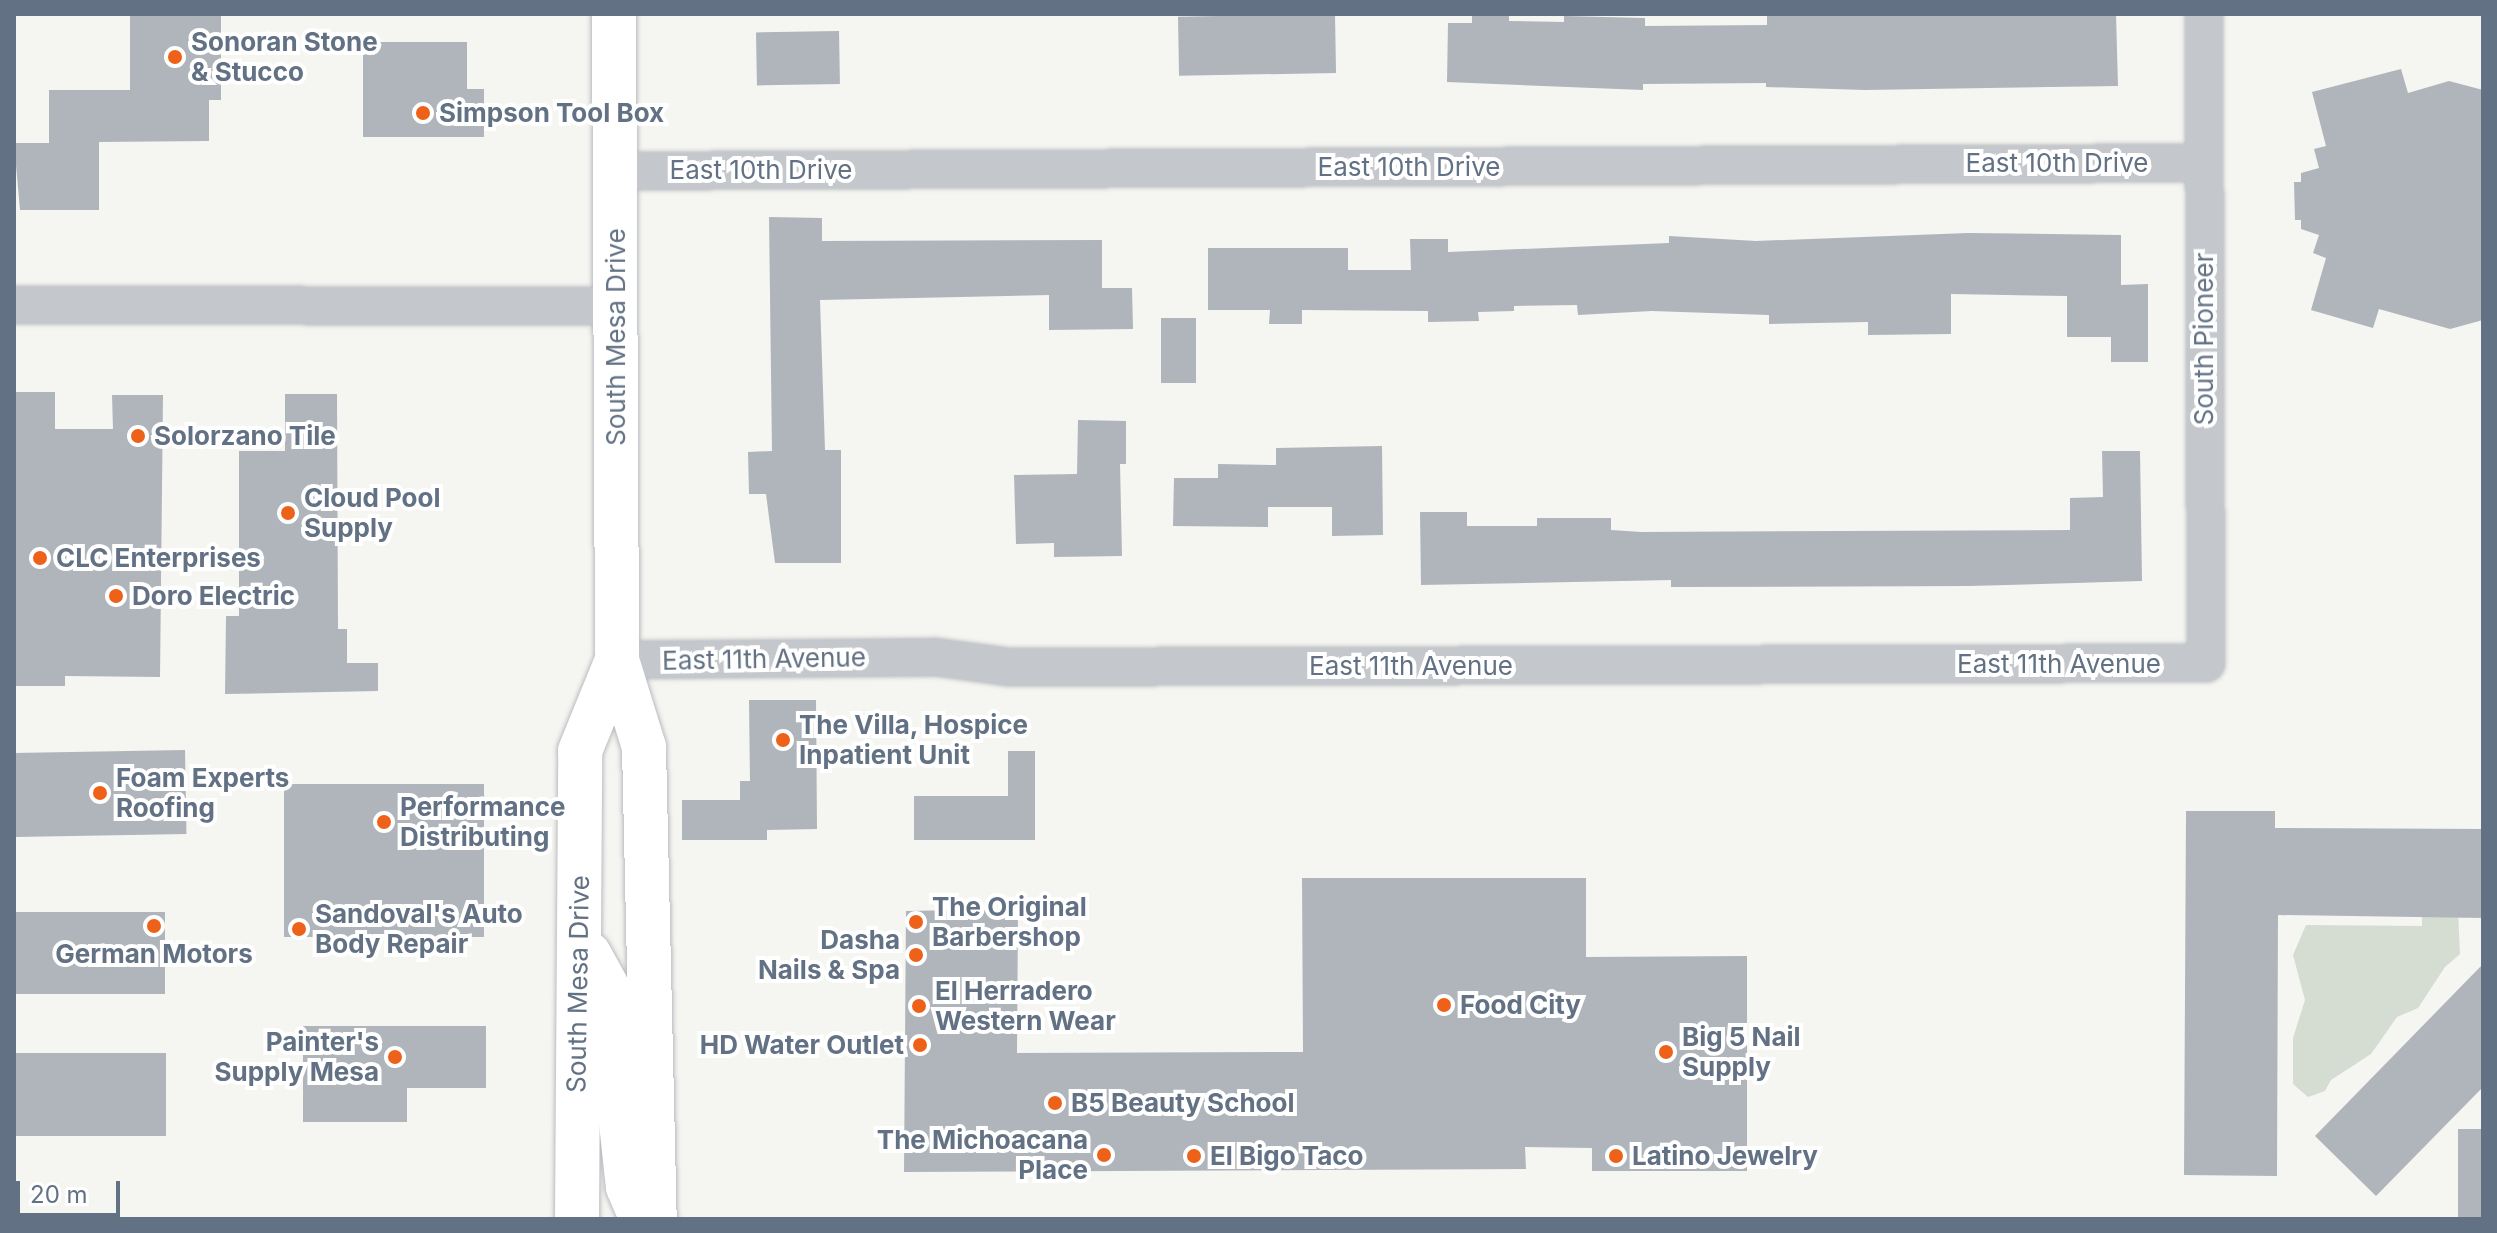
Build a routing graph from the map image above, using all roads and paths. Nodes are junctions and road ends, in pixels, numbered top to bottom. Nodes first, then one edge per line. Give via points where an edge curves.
1 (614, 14) edge
2 (2204, 14) edge
3 (2203, 163) junction
4 (615, 171) junction
5 (14, 305) edge
6 (616, 306) junction
7 (617, 660) junction
8 (2206, 663) joint
9 (578, 934) junction
10 (577, 1219) edge
11 (642, 1219) edge
12 (655, 1219) edge

1 - 4 main road, South Mesa Drive
2 - 3 street, South Pioneer
3 - 4 street, East 10th Drive
3 - 8 street, South Pioneer
4 - 6 main road, South Mesa Drive
5 - 6 street
6 - 7 main road, South Mesa Drive
7 - 8 street, East 11th Avenue via 935,657 1009,667
7 - 9 main road, South Mesa Drive via 580,751
7 - 12 main road, South Mesa Drive via 644,747
9 - 10 main road, South Mesa Drive
9 - 11 main road via 606,985 628,1187

